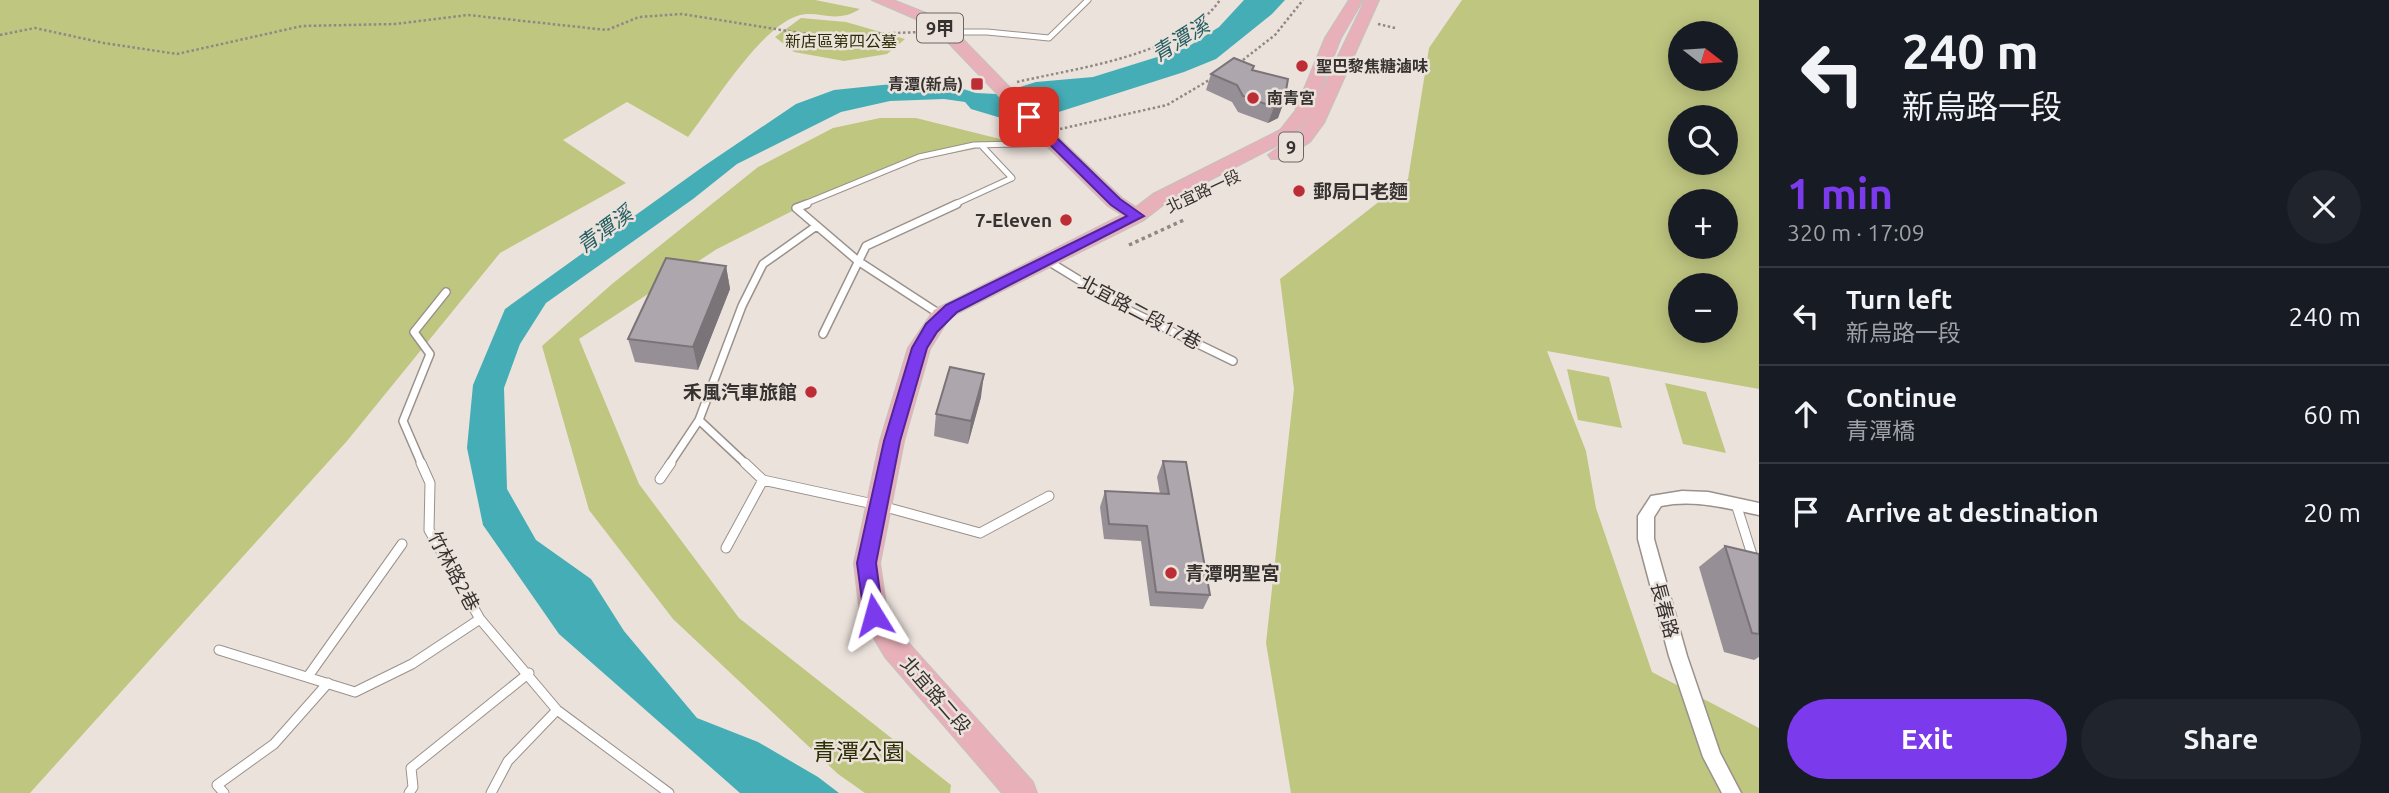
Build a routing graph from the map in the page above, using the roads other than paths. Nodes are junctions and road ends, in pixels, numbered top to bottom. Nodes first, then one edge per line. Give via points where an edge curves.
1 (878, 0) edge
2 (1088, 0) edge
3 (1356, 0) edge
4 (1372, 0) edge
5 (942, 29) junction
6 (1049, 138) junction
7 (981, 145) junction
8 (1137, 216) junction
9 (815, 227) junction
10 (1048, 260) junction
11 (859, 261) junction
12 (446, 292) dead end
13 (942, 315) junction
14 (823, 334) dead end
15 (1233, 361) dead end
16 (699, 419) junction
17 (660, 480) dead end
18 (764, 480) junction
19 (1049, 496) dead end
20 (1736, 504) junction
21 (878, 505) junction
22 (1759, 509) edge
23 (402, 544) dead end
24 (726, 548) dead end
25 (1759, 577) edge
26 (480, 620) junction
27 (219, 650) dead end
28 (528, 673) junction
29 (309, 675) junction
30 (328, 683) junction
31 (557, 710) junction
32 (1020, 792) edge
33 (224, 793) edge
34 (409, 793) edge
35 (491, 793) edge
36 (669, 793) edge
37 (1732, 793) edge

1 - 5 main road, 9甲
2 - 5 lane via 1049,38
3 - 8 main road, 北宜路一段 / 9 via 1334,38 1303,112 1286,134 1160,198
4 - 8 main road, 北宜路一段 / 9 via 1304,138 1173,209
5 - 6 main road, 9甲
6 - 7 lane
6 - 8 main road, 9甲 via 1115,202
7 - 9 lane via 919,157 796,208
7 - 11 lane via 1012,178 866,246
8 - 10 main road, 北宜路二段 / 9
9 - 11 lane
9 - 16 lane via 763,264 741,306
10 - 13 main road, 北宜路二段 / 9
10 - 15 lane, 北宜路二段17巷 via 1128,310
11 - 13 lane
11 - 14 lane
12 - 26 lane, 竹林路2巷 via 414,332 430,354 403,421 430,483 429,530
13 - 21 main road, 北宜路二段 / 9 via 919,348
16 - 17 lane
16 - 18 lane
18 - 21 lane
18 - 24 lane
19 - 21 lane via 980,533
20 - 22 street, 長春路
20 - 25 lane
20 - 37 street, 長春路 via 1678,495 1656,501 1646,516 1646,539 1678,656 1712,757
21 - 32 main road, 北宜路二段 / 9 via 867,563 874,615 895,648
23 - 29 lane
26 - 28 lane, 竹林路2巷
26 - 30 lane via 412,664 355,692
27 - 29 lane
28 - 31 lane, 竹林路2巷
28 - 34 lane via 411,768 413,788
29 - 30 lane
30 - 33 lane via 274,744 217,785
31 - 35 lane via 508,761
31 - 36 lane, 竹林路2巷

